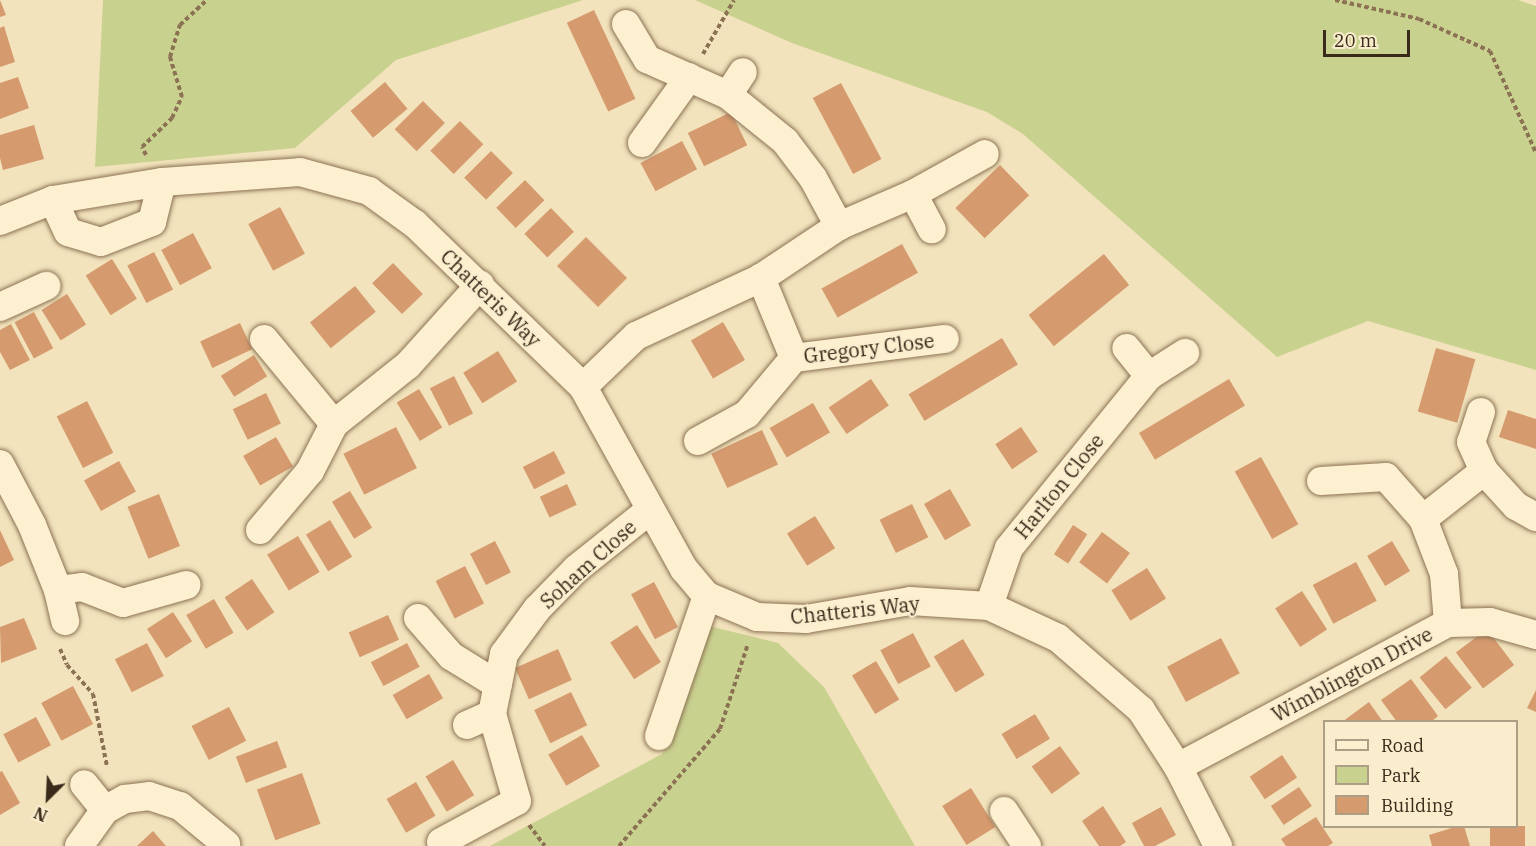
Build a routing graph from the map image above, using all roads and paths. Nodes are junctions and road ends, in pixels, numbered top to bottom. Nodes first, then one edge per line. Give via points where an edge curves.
1 (207, 0) edge
2 (734, 0) edge
3 (1335, 0) edge
4 (626, 24) dead end
5 (690, 77) junction
6 (642, 143) dead end
7 (1536, 153) edge
8 (985, 154) dead end
9 (155, 184) junction
10 (913, 194) junction
11 (53, 200) junction
12 (0, 220) edge
13 (839, 226) junction
14 (932, 229) dead end
15 (761, 278) junction
16 (480, 285) junction
17 (46, 286) dead end
18 (0, 307) edge
19 (264, 339) dead end
20 (945, 339) dead end
21 (1126, 348) dead end
22 (1185, 353) dead end
23 (794, 358) junction
24 (1149, 376) junction
25 (583, 387) junction
26 (1481, 412) dead end
27 (334, 424) junction
28 (698, 441) dead end
29 (1484, 471) junction
30 (2, 475) edge
31 (1322, 481) dead end
32 (650, 510) junction
33 (1536, 517) edge
34 (1423, 519) junction
35 (260, 530) dead end
36 (186, 585) dead end
37 (58, 590) junction
38 (707, 596) junction
39 (989, 606) junction
40 (757, 617) junction
41 (418, 618) dead end
42 (65, 621) joint
43 (1448, 623) junction
44 (1536, 635) edge
45 (498, 685) junction
46 (659, 736) dead end
47 (1178, 767) junction
48 (84, 784) dead end
49 (115, 805) junction
50 (1004, 811) dead end
51 (441, 842) dead end
52 (226, 844) dead end
53 (79, 846) edge
54 (619, 846) edge
55 (1027, 846) edge
56 (1218, 846) edge

1 - 9 path via 180,25 171,57 182,97 172,118 142,147
2 - 5 path
3 - 7 path via 1419,19 1490,51
4 - 5 street via 647,59
5 - 6 street
5 - 13 street via 736,83 813,177
8 - 10 street
9 - 11 street, Chatteris Way
9 - 11 street via 152,222 101,242 68,232
9 - 16 street, Chatteris Way via 300,172 369,191 415,224
10 - 13 street
10 - 14 street
11 - 12 street, Chatteris Way
13 - 15 street
15 - 23 street, Gregory Close
15 - 25 street via 636,336
16 - 25 street, Chatteris Way
16 - 27 street via 408,364
17 - 18 street
19 - 27 street
20 - 23 street, Gregory Close
21 - 24 street
22 - 24 street, Harlton Close
23 - 28 street, Gregory Close via 747,414
24 - 39 street, Harlton Close via 1009,548
25 - 32 street, Chatteris Way
26 - 29 street via 1470,442
27 - 35 street via 310,471
29 - 33 street via 1516,506
29 - 34 street
30 - 37 street via 32,525
31 - 34 street via 1386,477
32 - 38 street, Chatteris Way via 684,569
32 - 45 street, Soham Close via 576,569 537,609 504,654
34 - 43 street via 1444,574
36 - 37 street via 123,603 82,586
37 - 42 street
38 - 40 street, Chatteris Way
38 - 46 street
39 - 40 street, Chatteris Way via 910,601 806,619
39 - 47 street, Chatteris Way via 1058,638 1141,710
40 - 54 path via 720,729
41 - 45 street via 451,656
42 - 49 path via 56,639 67,665 93,694
43 - 44 street, Wimblington Drive via 1490,622
43 - 47 street, Wimblington Drive
45 - 51 street, Soham Close via 479,720 517,801
47 - 56 street, Chatteris Way
48 - 49 street
49 - 52 street via 149,796 180,807
49 - 53 street
50 - 55 street

